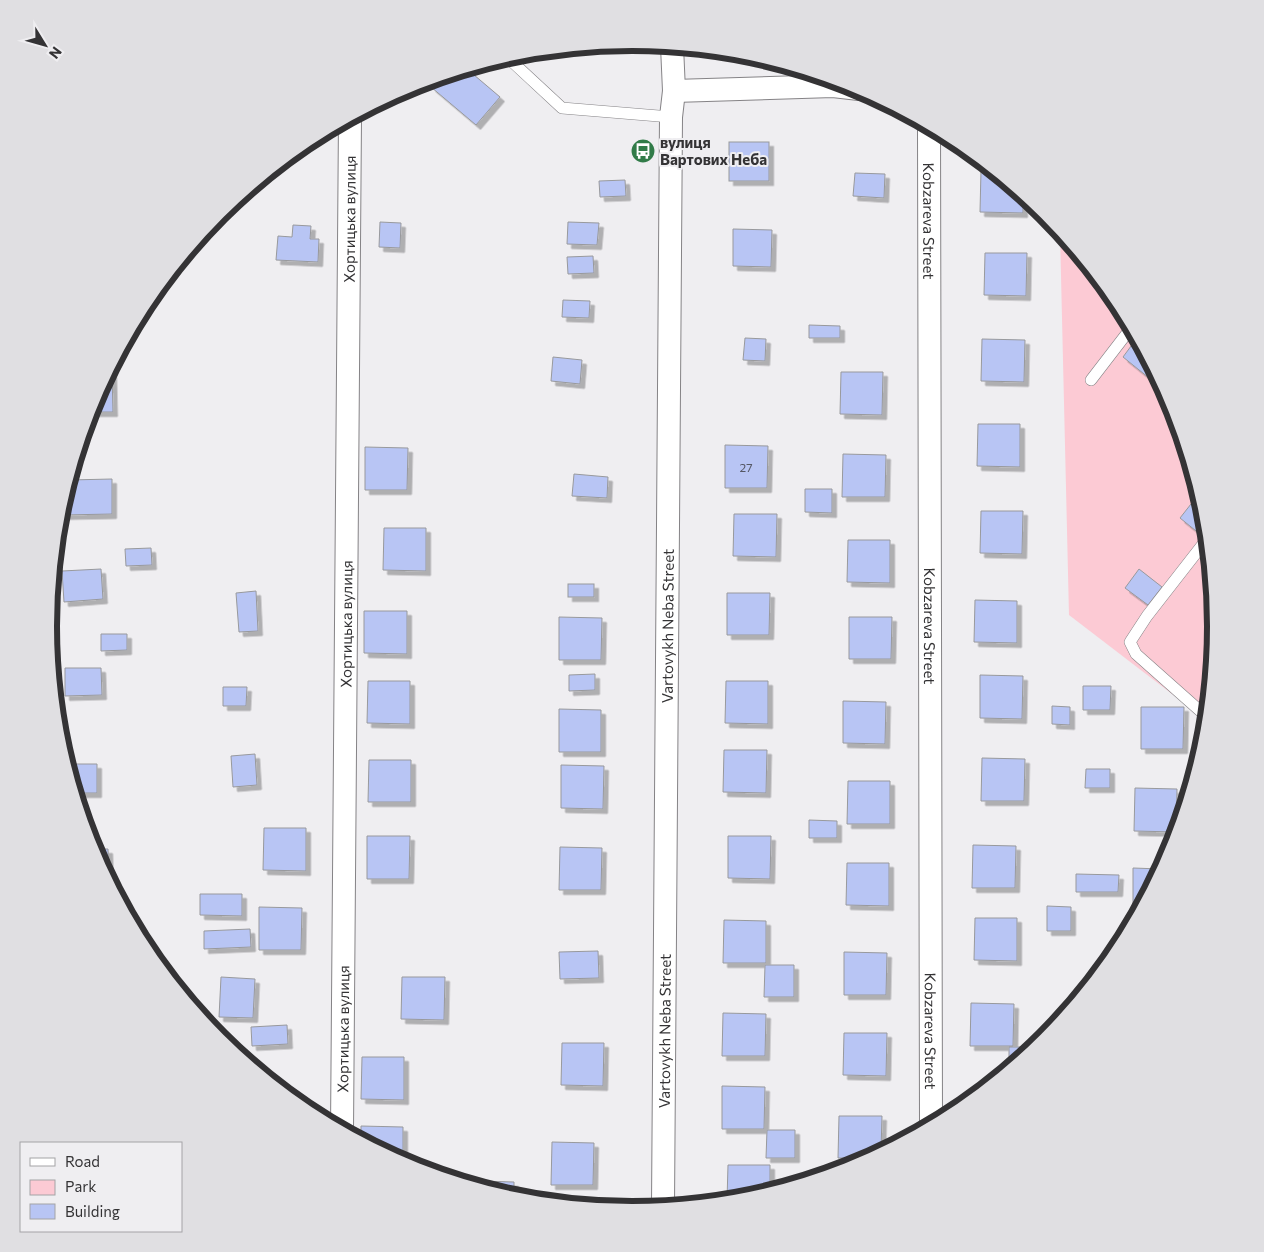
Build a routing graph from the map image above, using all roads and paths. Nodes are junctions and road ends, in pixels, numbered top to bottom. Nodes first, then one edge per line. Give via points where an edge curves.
1 (672, 52) edge
2 (514, 63) edge
3 (828, 86) edge
4 (674, 91) junction
5 (671, 117) junction
6 (350, 125) edge
7 (929, 134) edge
8 (1127, 334) edge
9 (1092, 380) dead end
10 (1201, 546) edge
11 (1200, 712) edge
12 (931, 1117) edge
13 (342, 1122) edge
14 (663, 1200) edge

1 - 4 street, Vartovykh Neba Street
2 - 5 lane via 562,108
3 - 4 street
4 - 5 street, Vartovykh Neba Street
5 - 14 street, Vartovykh Neba Street
6 - 13 street, Хортицька вулиця
7 - 12 street, Kobzareva Street
8 - 9 lane
10 - 11 lane via 1130,642 1136,654

